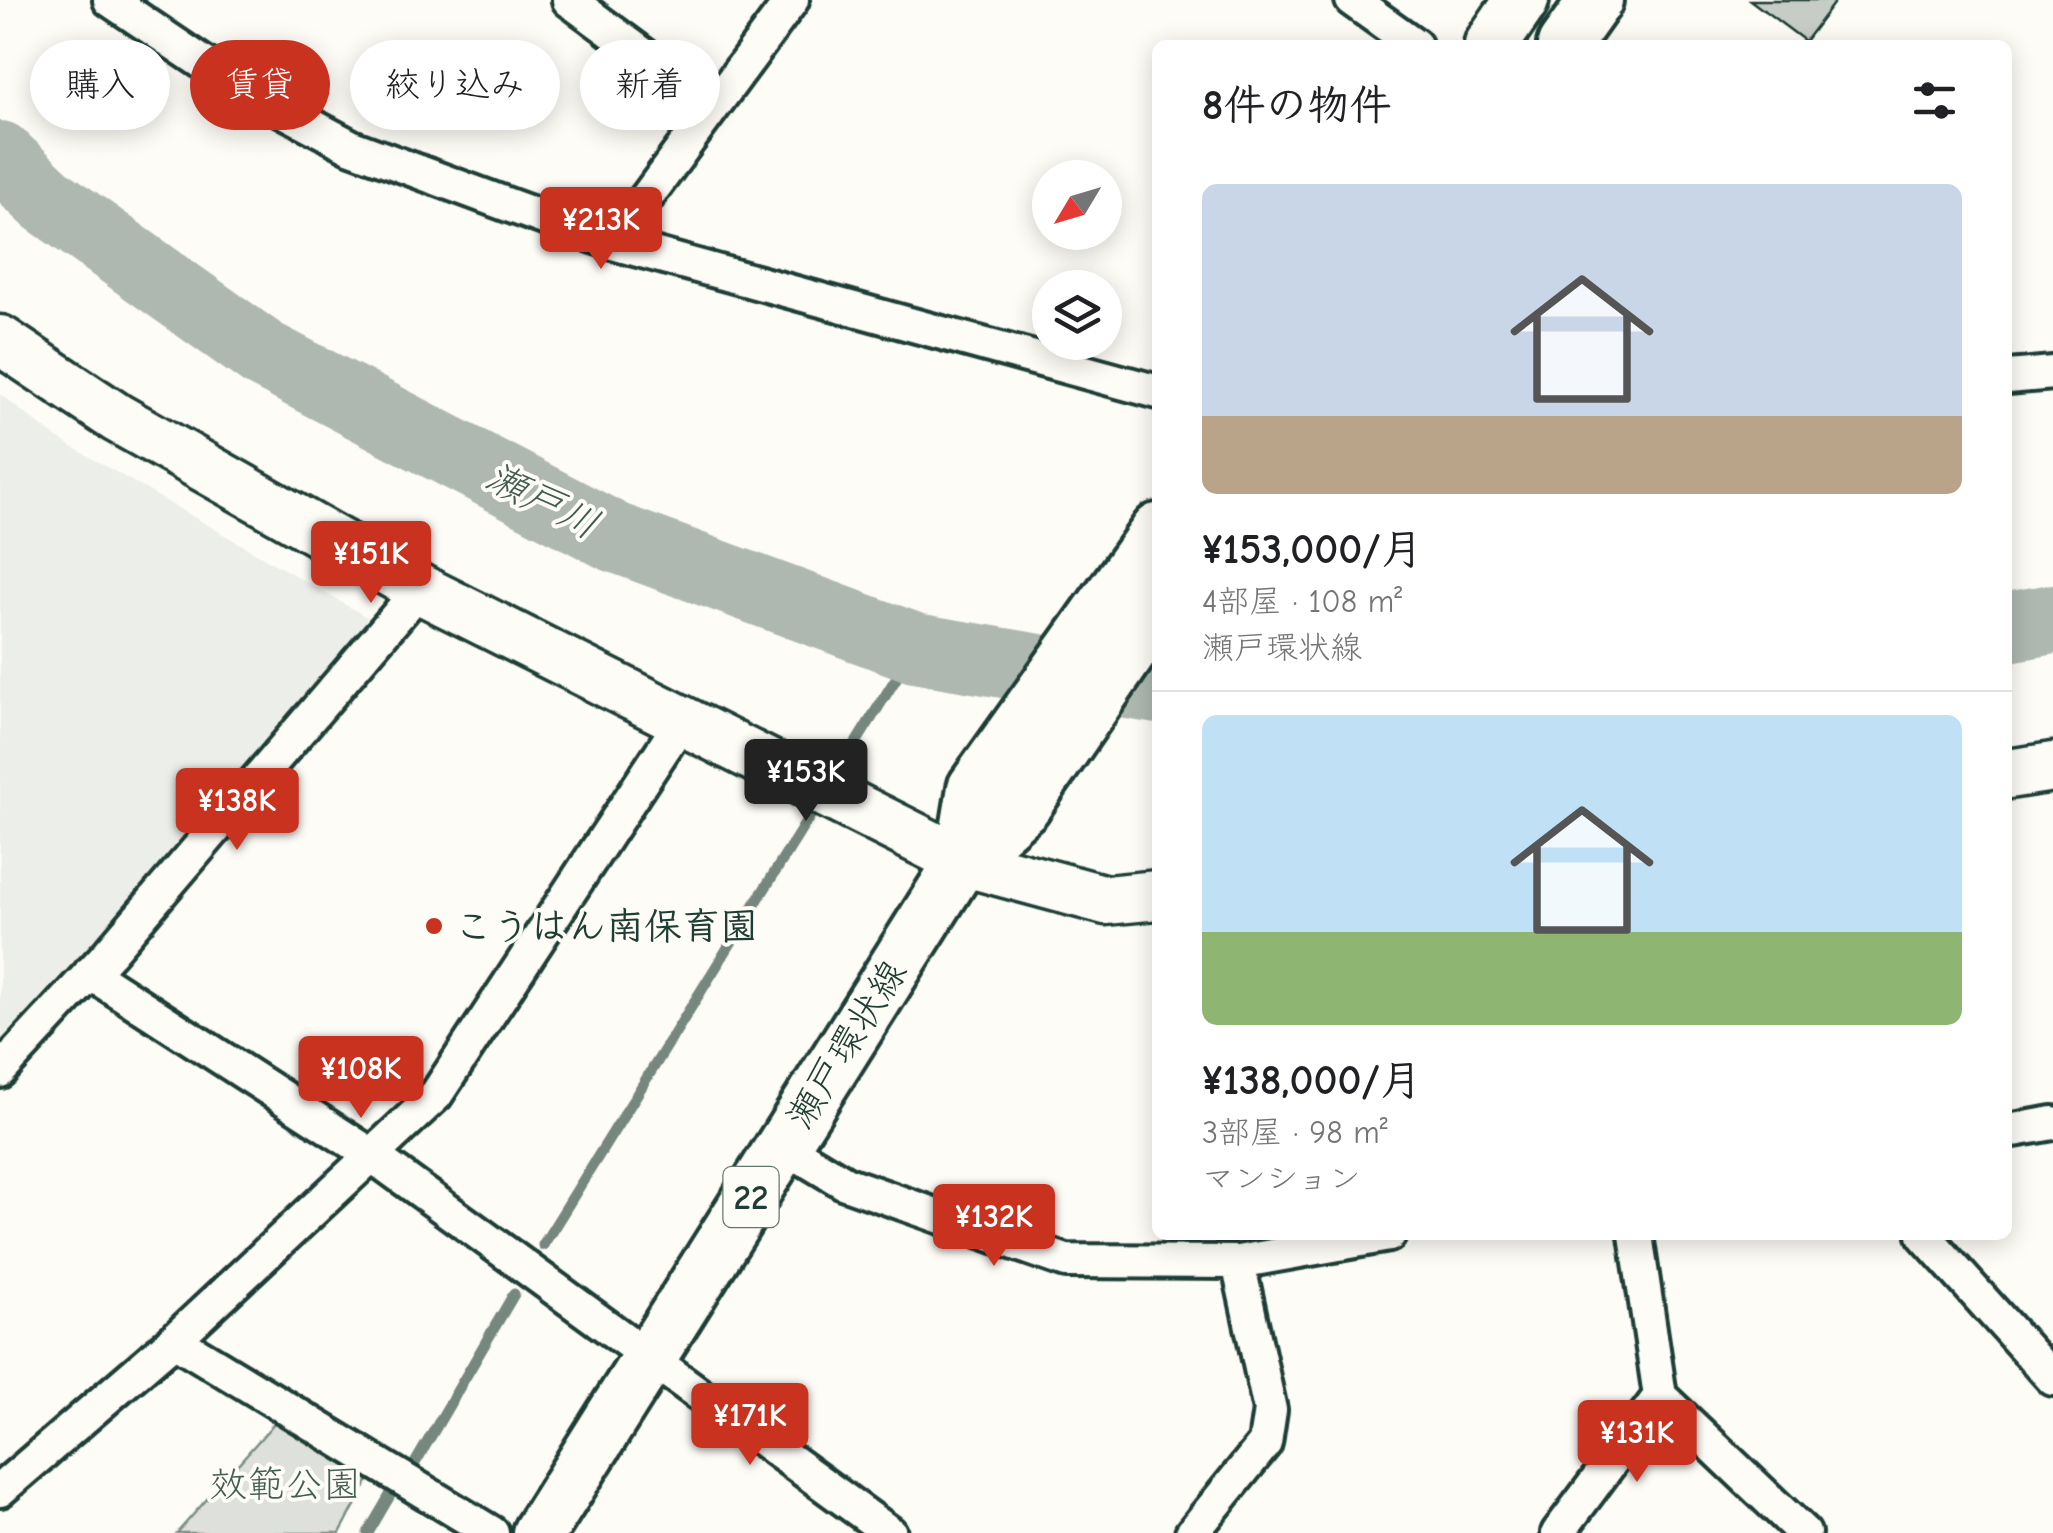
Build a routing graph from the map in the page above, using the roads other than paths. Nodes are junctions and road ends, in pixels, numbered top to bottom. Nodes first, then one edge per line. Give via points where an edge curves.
1 (110, 0) edge
2 (569, 0) edge
3 (792, 0) edge
4 (1352, 0) edge
5 (1522, 0) edge
6 (1596, 0) edge
7 (623, 40) edge
8 (1408, 40) edge
9 (1494, 40) edge
10 (1568, 40) edge
11 (720, 97) edge
12 (695, 130) edge
13 (612, 243) junction
14 (0, 340) edge
15 (2053, 373) edge
16 (2012, 377) edge
17 (1152, 390) edge
18 (1152, 538) edge
19 (420, 589) junction
20 (1152, 620) edge
21 (683, 719) junction
22 (2053, 767) edge
23 (2012, 773) edge
24 (962, 860) junction
25 (1152, 896) edge
26 (90, 972) junction
27 (0, 1071) edge
28 (2053, 1122) edge
29 (2012, 1130) edge
30 (782, 1145) junction
31 (370, 1154) junction
32 (1361, 1240) edge
33 (1637, 1240) edge
34 (1928, 1240) edge
35 (1238, 1262) junction
36 (174, 1340) junction
37 (652, 1356) junction
38 (2053, 1379) edge
39 (1660, 1396) junction
40 (0, 1490) edge
41 (886, 1532) edge
42 (492, 1533) edge
43 (539, 1533) edge
44 (1192, 1533) edge
45 (1558, 1533) edge
46 (1804, 1533) edge

1 - 13 street via 239,87 352,146
2 - 7 street
3 - 11 street
4 - 8 street
5 - 9 main road
6 - 10 main road
12 - 13 street
13 - 17 street
14 - 19 street via 117,418
15 - 16 street
18 - 24 main road, 瀬戸環状線 / 22 via 974,788
19 - 21 street
19 - 26 street
20 - 24 main road, 瀬戸環状線 / 22 via 1024,806
21 - 24 street
21 - 31 street via 436,1095
22 - 23 street
24 - 25 street via 1106,900
24 - 30 main road, 瀬戸環状線 / 22
26 - 27 street
26 - 31 street
28 - 29 street
30 - 35 street via 845,1183 1066,1261
30 - 37 main road, 瀬戸環状線 / 22
31 - 36 street
31 - 37 street
32 - 35 street
33 - 39 street
34 - 38 street
35 - 44 street via 1268,1426 1265,1443
36 - 40 street
36 - 42 street
37 - 41 street
37 - 43 main road, 瀬戸環状線 / 22
39 - 45 street
39 - 46 street

